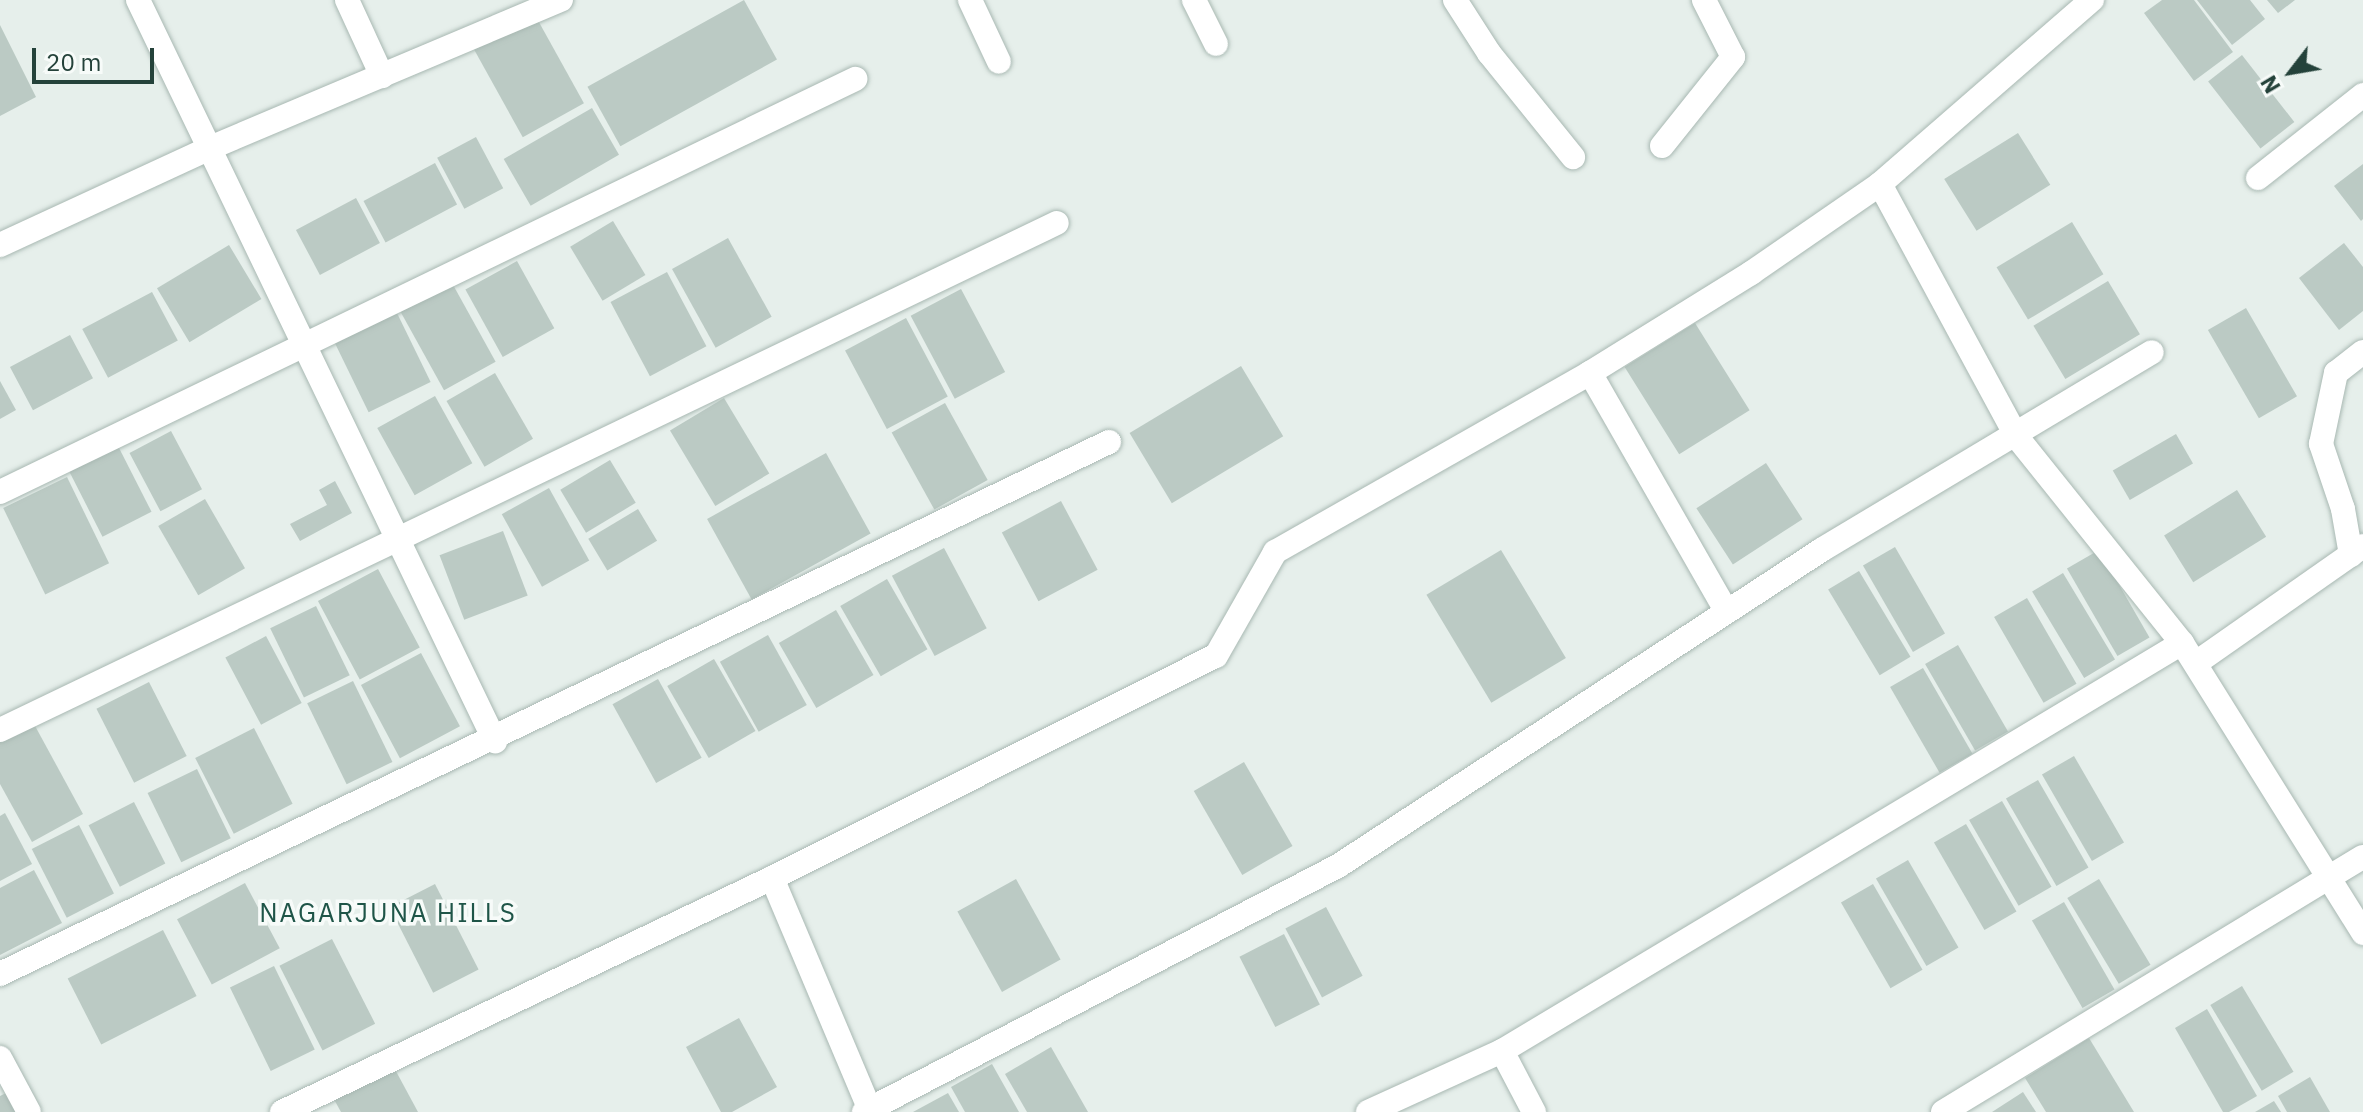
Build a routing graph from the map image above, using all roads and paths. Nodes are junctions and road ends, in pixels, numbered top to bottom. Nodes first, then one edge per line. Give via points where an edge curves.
1 (138, 0) edge
2 (347, 0) edge
3 (561, 0) edge
4 (970, 0) edge
5 (1194, 0) edge
6 (1455, 0) edge
7 (1704, 0) edge
8 (2092, 0) edge
9 (1216, 44) dead end
10 (999, 62) dead end
11 (382, 76) junction
12 (855, 79) dead end
13 (2363, 95) edge
14 (1662, 146) dead end
15 (210, 148) junction
16 (1573, 157) dead end
17 (2258, 178) dead end
18 (1880, 184) junction
19 (1057, 223) dead end
20 (0, 245) edge
21 (304, 346) junction
22 (2152, 352) dead end
23 (2363, 352) edge
24 (1590, 373) junction
25 (2017, 437) junction
26 (1109, 442) dead end
27 (0, 492) edge
28 (396, 541) junction
29 (2357, 550) edge
30 (1727, 612) junction
31 (2189, 653) junction
32 (0, 730) edge
33 (495, 741) junction
34 (2363, 857) edge
35 (772, 878) junction
36 (2332, 878) junction
37 (2363, 933) edge
38 (0, 974) edge
39 (1502, 1051) junction
40 (0, 1058) edge
41 (868, 1111) edge
42 (29, 1112) edge
43 (282, 1112) edge
44 (1368, 1112) edge
45 (1534, 1112) edge
46 (1943, 1112) edge

1 - 15 street
2 - 11 street
3 - 11 street
4 - 10 street
5 - 9 street
6 - 16 street via 1489,53
7 - 14 street via 1733,57
8 - 18 street
11 - 15 street
12 - 21 street
13 - 17 street
15 - 20 street
15 - 21 street
18 - 24 street via 1751,273
18 - 25 street
19 - 28 street
21 - 27 street
21 - 28 street
22 - 25 street
23 - 29 street via 2336,373 2321,444
24 - 30 street
24 - 35 street via 1275,552 1216,656
25 - 30 street
25 - 31 street
26 - 33 street
28 - 32 street
28 - 33 street
29 - 31 street
30 - 41 street via 1338,866
31 - 36 street
31 - 39 street
33 - 38 street
34 - 36 street
35 - 41 street
35 - 43 street
36 - 37 street
36 - 46 street
39 - 44 street
39 - 45 street
40 - 42 street

